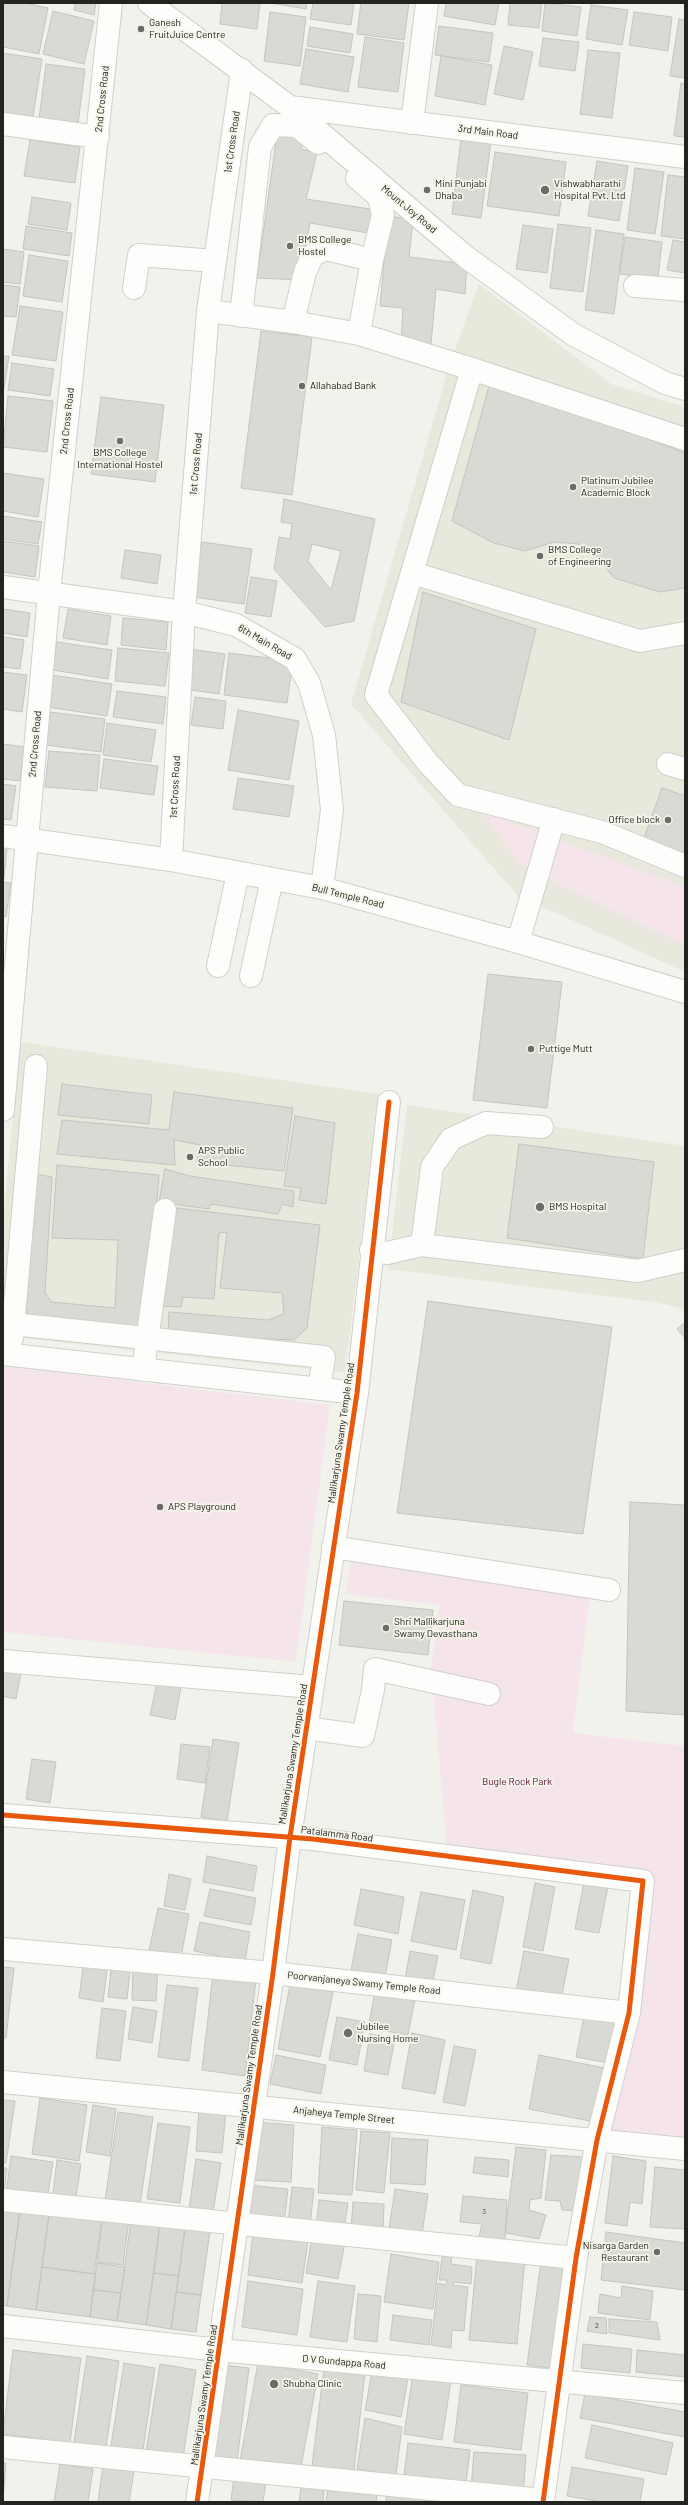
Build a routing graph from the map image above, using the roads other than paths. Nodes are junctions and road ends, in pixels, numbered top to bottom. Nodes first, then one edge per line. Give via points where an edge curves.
1 (111, 3) edge
2 (150, 3) edge
3 (427, 3) edge
4 (242, 70) junction
5 (290, 107) junction
6 (412, 123) junction
7 (3, 124) edge
8 (98, 137) junction
9 (685, 157) edge
10 (372, 260) junction
11 (216, 261) junction
12 (635, 286) dead end
13 (134, 288) dead end
14 (685, 290) edge
15 (208, 311) junction
16 (241, 316) junction
17 (293, 322) junction
18 (359, 334) junction
19 (472, 369) junction
20 (685, 389) edge
21 (685, 439) edge
22 (412, 573) junction
23 (3, 587) edge
24 (48, 593) junction
25 (184, 612) junction
26 (685, 634) edge
27 (554, 819) junction
28 (3, 836) edge
29 (26, 840) junction
30 (171, 860) junction
31 (685, 866) edge
32 (238, 873) junction
33 (272, 879) junction
34 (322, 888) junction
35 (518, 942) junction
36 (218, 966) dead end
37 (251, 976) dead end
38 (685, 992) edge
39 (36, 1066) dead end
40 (4, 1098) edge
41 (389, 1102) dead end
42 (542, 1127) dead end
43 (165, 1210) dead end
44 (422, 1244) junction
45 (371, 1250) junction
46 (685, 1260) edge
47 (14, 1324) junction
48 (148, 1338) junction
49 (7, 1354) edge
50 (143, 1370) junction
51 (319, 1389) junction
52 (357, 1393) junction
53 (333, 1547) junction
54 (609, 1590) dead end
55 (3, 1660) edge
56 (312, 1686) junction
57 (490, 1694) dead end
58 (306, 1728) junction
59 (3, 1815) edge
60 (290, 1837) junction
61 (3, 1949) edge
62 (273, 1973) junction
63 (629, 2013) junction
64 (3, 2082) edge
65 (253, 2106) junction
66 (597, 2140) junction
67 (685, 2149) edge
68 (3, 2200) edge
69 (237, 2223) junction
70 (576, 2258) junction
71 (3, 2326) edge
72 (219, 2350) junction
73 (560, 2381) junction
74 (685, 2393) edge
75 (3, 2447) edge
76 (203, 2468) junction
77 (543, 2501) edge
78 (197, 2502) edge

1 - 8 street, 2nd Cross Road
2 - 4 street, Mount Joy Road
3 - 6 street
4 - 5 street, Mount Joy Road
4 - 11 street, 1st Cross Road
5 - 6 street, 3rd Main Road
5 - 20 street, Mount Joy Road via 466,257 574,335 665,383
6 - 9 street, 3rd Main Road
7 - 8 street
8 - 24 street, 2nd Cross Road
10 - 16 street via 383,216 379,197 298,126 273,125 260,147
10 - 17 street via 326,249 313,255 305,272
10 - 18 street
11 - 13 street via 139,255
11 - 15 street, 1st Cross Road
12 - 14 street
15 - 16 street
15 - 25 street, 1st Cross Road
16 - 17 street
17 - 18 street
18 - 19 street
19 - 21 street
19 - 22 street
22 - 26 street via 640,641
22 - 27 street via 376,695 428,764 458,795
23 - 24 street, 6th Main Road
24 - 25 street, 6th Main Road
24 - 29 street, 2nd Cross Road
25 - 30 street, 1st Cross Road
25 - 34 street, 6th Main Road via 236,625 295,659 309,683 324,734 332,810
27 - 31 street via 602,832
27 - 35 street
28 - 29 street, Bull Temple Road
29 - 30 street, Bull Temple Road
29 - 40 street, 2nd Cross Road
30 - 32 street, Bull Temple Road
32 - 33 street, Bull Temple Road
32 - 36 street
33 - 34 street, Bull Temple Road
33 - 37 street
34 - 35 street, Bull Temple Road
35 - 38 street, Bull Temple Road
39 - 47 street
41 - 45 street, Mallikarjuna Swamy Temple Road
42 - 44 street via 486,1123 451,1139 432,1166
43 - 48 street
44 - 45 street via 387,1253
44 - 46 street via 638,1271
45 - 52 street, Mallikarjuna Swamy Temple Road
47 - 48 street
47 - 49 street
48 - 50 street
48 - 51 street via 324,1358
49 - 50 street, Mallikarjuna Swamy Temple Road
50 - 51 street, Mallikarjuna Swamy Temple Road
51 - 52 street, Mallikarjuna Swamy Temple Road
52 - 53 street, Mallikarjuna Swamy Temple Road
53 - 54 street
53 - 56 street, Mallikarjuna Swamy Temple Road
55 - 56 street
56 - 58 street, Mallikarjuna Swamy Temple Road
57 - 58 street via 375,1669 363,1736
58 - 60 street, Mallikarjuna Swamy Temple Road
59 - 60 street, Patalamma Road
60 - 62 street, Mallikarjuna Swamy Temple Road
60 - 63 street, Patalamma Road via 643,1881
61 - 62 street, Poorvanjaneya Swamy Temple Road
62 - 63 street, Poorvanjaneya Swamy Temple Road
62 - 65 street, Mallikarjuna Swamy Temple Road
63 - 66 street
64 - 65 street, Anjaheya Temple Street
65 - 66 street, Anjaheya Temple Street
65 - 69 street, Mallikarjuna Swamy Temple Road
66 - 67 street, Anjaheya Temple Street
66 - 70 street
68 - 69 street
69 - 70 street
69 - 72 street, Mallikarjuna Swamy Temple Road
70 - 73 street
71 - 72 street, D V Gundappa Road
72 - 73 street, D V Gundappa Road
72 - 76 street, Mallikarjuna Swamy Temple Road
73 - 74 street, D V Gundappa Road
73 - 77 street
75 - 76 street
76 - 77 street
76 - 78 street, Mallikarjuna Swamy Temple Road

